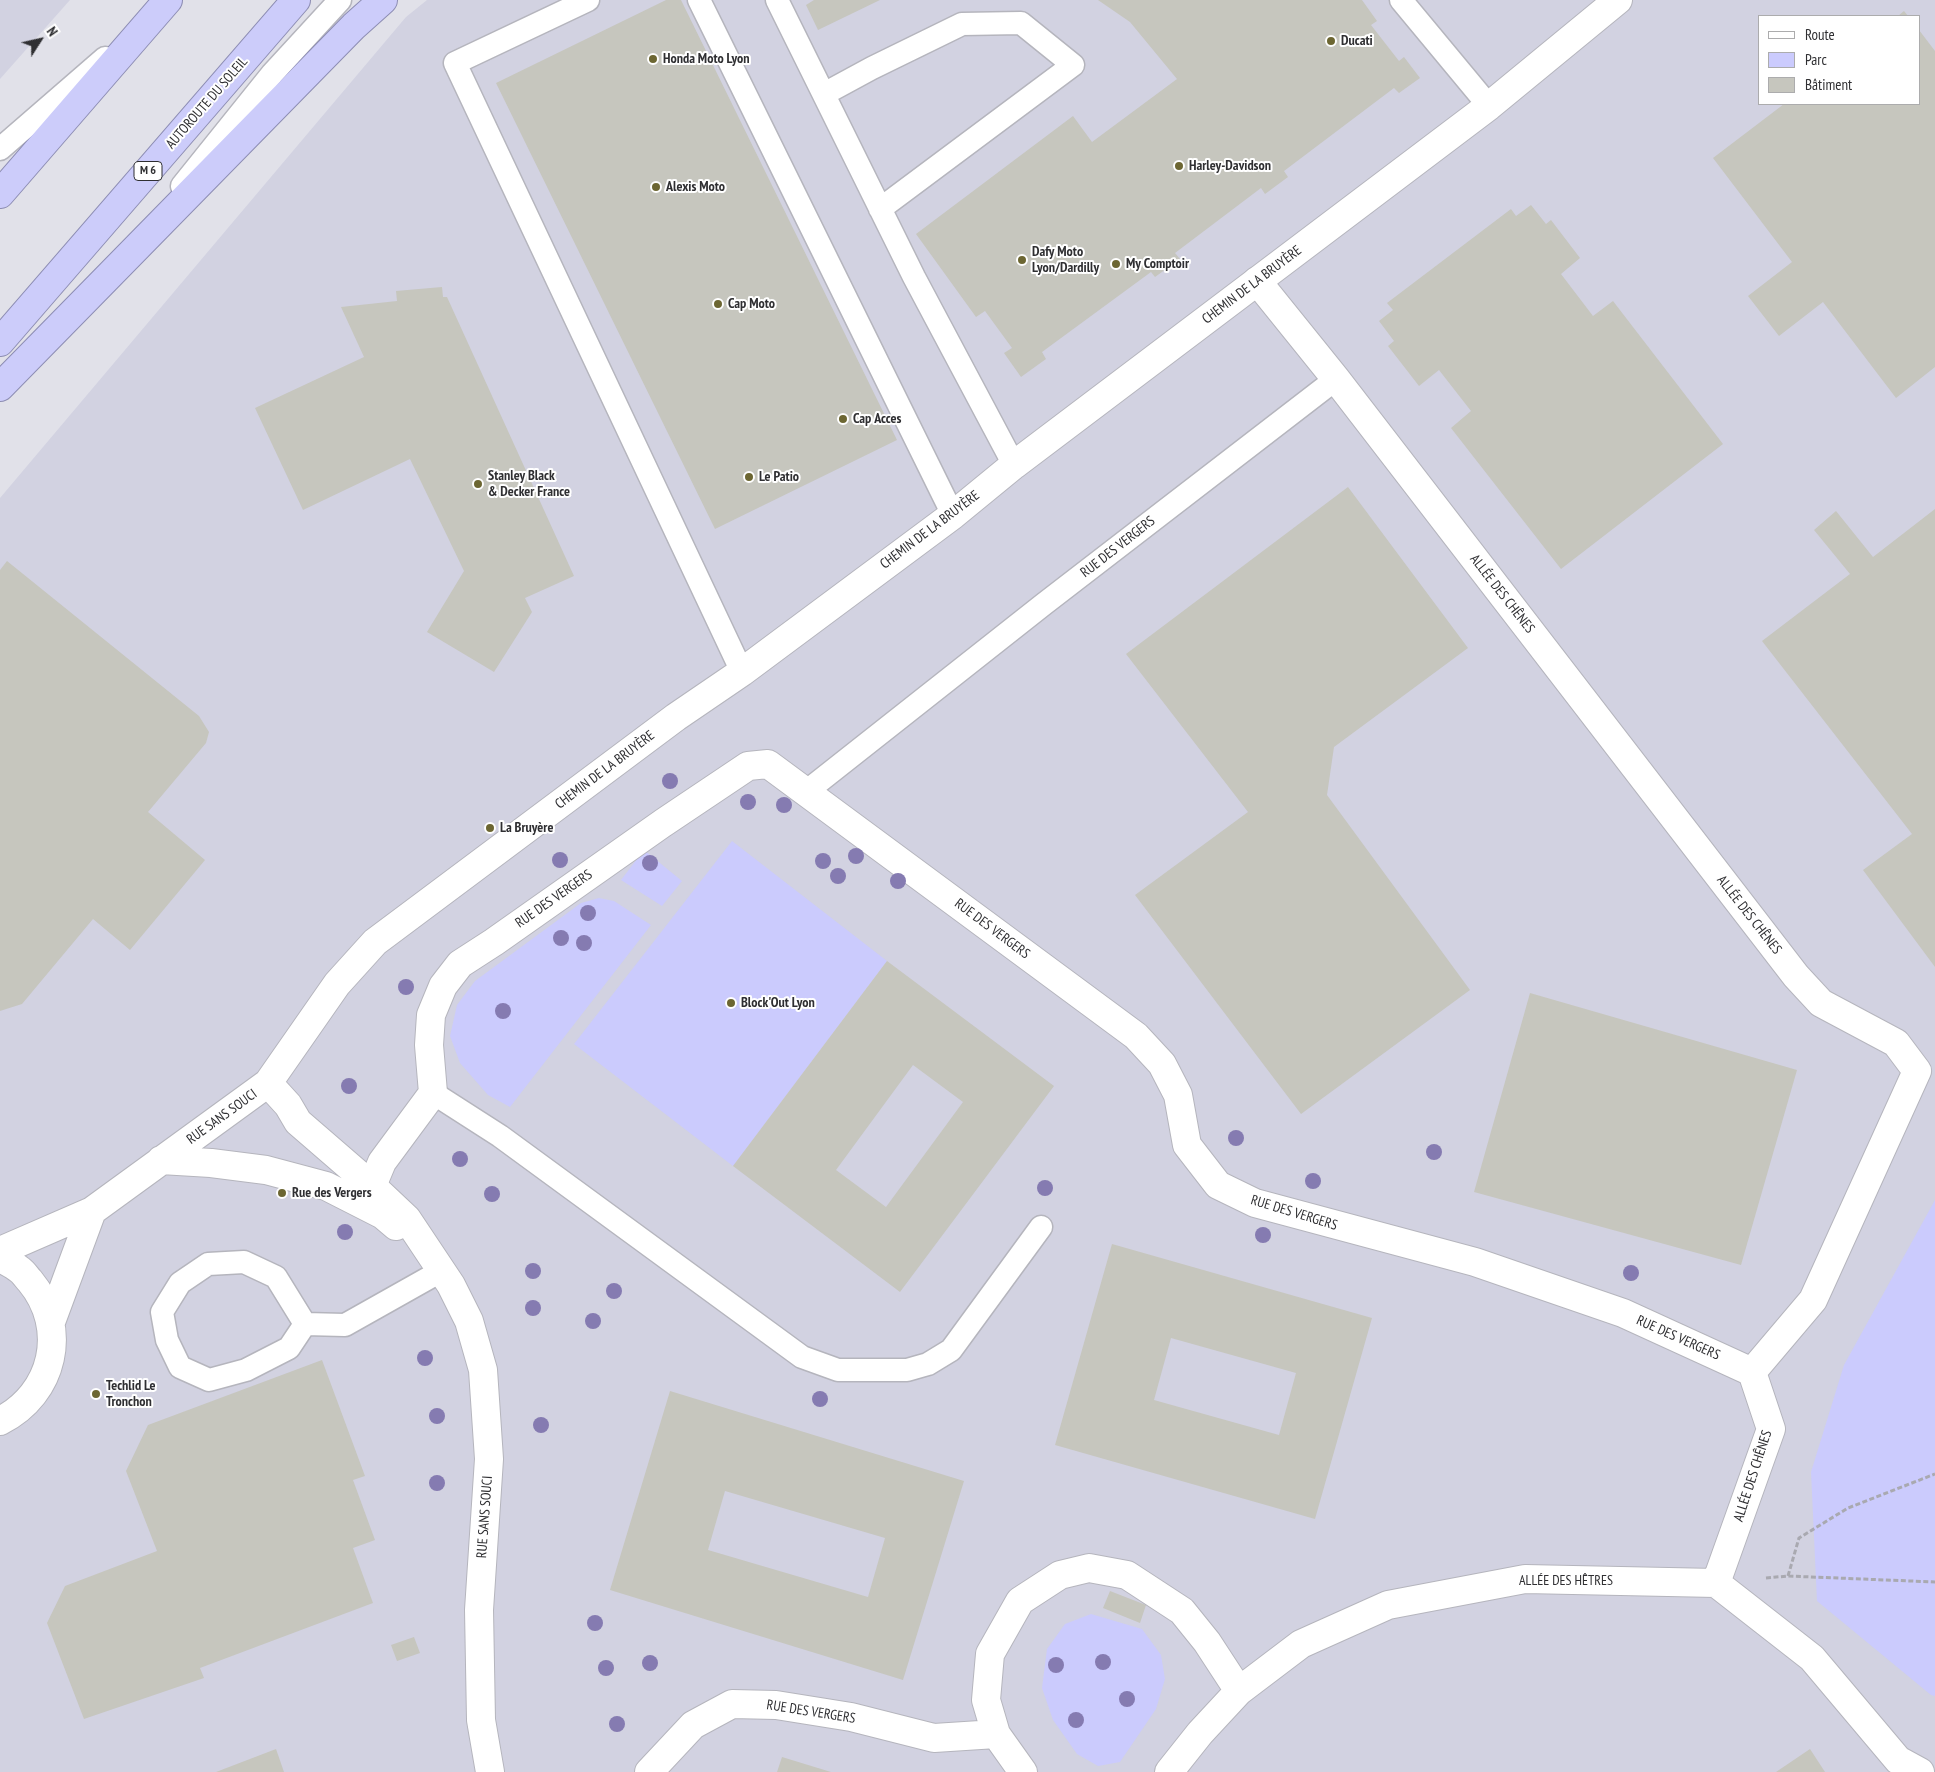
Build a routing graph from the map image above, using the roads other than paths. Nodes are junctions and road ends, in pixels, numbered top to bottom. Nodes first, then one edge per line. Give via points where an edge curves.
1 (296, 0) edge
2 (340, 0) edge
3 (382, 0) edge
4 (588, 0) edge
5 (699, 0) edge
6 (777, 0) edge
7 (1401, 0) edge
8 (1618, 0) edge
9 (159, 9) edge
10 (824, 94) junction
11 (1489, 106) junction
12 (0, 149) edge
13 (0, 194) edge
14 (880, 209) junction
15 (112, 273) junction
16 (1257, 281) junction
17 (0, 342) edge
18 (1336, 379) junction
19 (0, 387) edge
20 (1014, 464) junction
21 (953, 514) junction
22 (742, 672) junction
23 (807, 791) junction
24 (268, 1083) junction
25 (433, 1093) junction
26 (161, 1160) junction
27 (372, 1186) junction
28 (92, 1211) junction
29 (1042, 1227) dead end
30 (0, 1251) edge
31 (0, 1258) edge
32 (441, 1270) junction
33 (51, 1322) junction
34 (305, 1324) junction
35 (1752, 1372) junction
36 (0, 1421) edge
37 (1716, 1582) junction
38 (1239, 1691) junction
39 (996, 1734) junction
40 (490, 1772) edge
41 (649, 1772) edge
42 (1023, 1772) edge
43 (1169, 1772) edge
44 (1920, 1772) edge

1 - 17 highway, AUTOROUTE DU SOLEIL / M 6
2 - 15 lane via 272,74
3 - 15 highway
4 - 22 lane via 455,63
5 - 21 lane
6 - 10 lane
7 - 11 lane
8 - 11 street, CHEMIN DE LA BRUYÈRE
9 - 12 lane
9 - 13 highway
10 - 14 lane
10 - 14 lane via 962,24 1021,23 1073,65
11 - 16 street, CHEMIN DE LA BRUYÈRE
14 - 20 lane
15 - 19 highway
16 - 18 street, ALLÉE DES CHÊNES
16 - 20 street, CHEMIN DE LA BRUYÈRE
18 - 23 lane, RUE DES VERGERS
18 - 35 street, ALLÉE DES CHÊNES via 1796,976 1821,1003 1896,1043 1917,1071 1813,1300
20 - 21 street, CHEMIN DE LA BRUYÈRE
21 - 22 street, CHEMIN DE LA BRUYÈRE
22 - 24 street, CHEMIN DE LA BRUYÈRE via 676,717 375,942 337,984
23 - 25 street, RUE DES VERGERS via 768,764 748,766 662,822 460,964 443,986 431,1014 429,1044
23 - 35 street, RUE DES VERGERS via 1136,1036 1162,1064 1178,1095 1188,1145 1218,1185 1255,1203 1476,1262 1622,1313
24 - 26 street, RUE SANS SOUCI
24 - 27 street, RUE SANS SOUCI via 298,1122
25 - 27 street via 382,1162
25 - 29 lane via 500,1136 802,1357 838,1370 907,1370 928,1364 951,1350
26 - 28 street, RUE SANS SOUCI
26 - 32 street, RUE SANS SOUCI via 266,1170 326,1186 383,1215
27 - 32 street, RUE SANS SOUCI via 407,1219
28 - 30 street, RUE SANS SOUCI
28 - 33 street
31 - 33 street via 20,1270 40,1293
32 - 34 lane via 344,1325
32 - 40 street, RUE SANS SOUCI via 469,1321 483,1370 489,1459 479,1610 481,1720
33 - 36 street via 52,1348 46,1374 32,1397 14,1415
34 - 34 lane via 276,1277 244,1262 208,1264 180,1283 162,1312 167,1340 180,1367 209,1380 246,1370 289,1348
35 - 37 street, ALLÉE DES CHÊNES via 1771,1429
37 - 38 street, ALLÉE DES HÊTRES via 1525,1578 1388,1604 1301,1644
37 - 44 street via 1812,1658 1898,1760
38 - 39 street via 1182,1611 1127,1575 1089,1568 1060,1575 1020,1601 990,1654 986,1700
38 - 43 street, ALLÉE DES HÊTRES
39 - 41 street, RUE DES VERGERS via 934,1738 841,1716 776,1705 732,1704 693,1725
39 - 42 street

